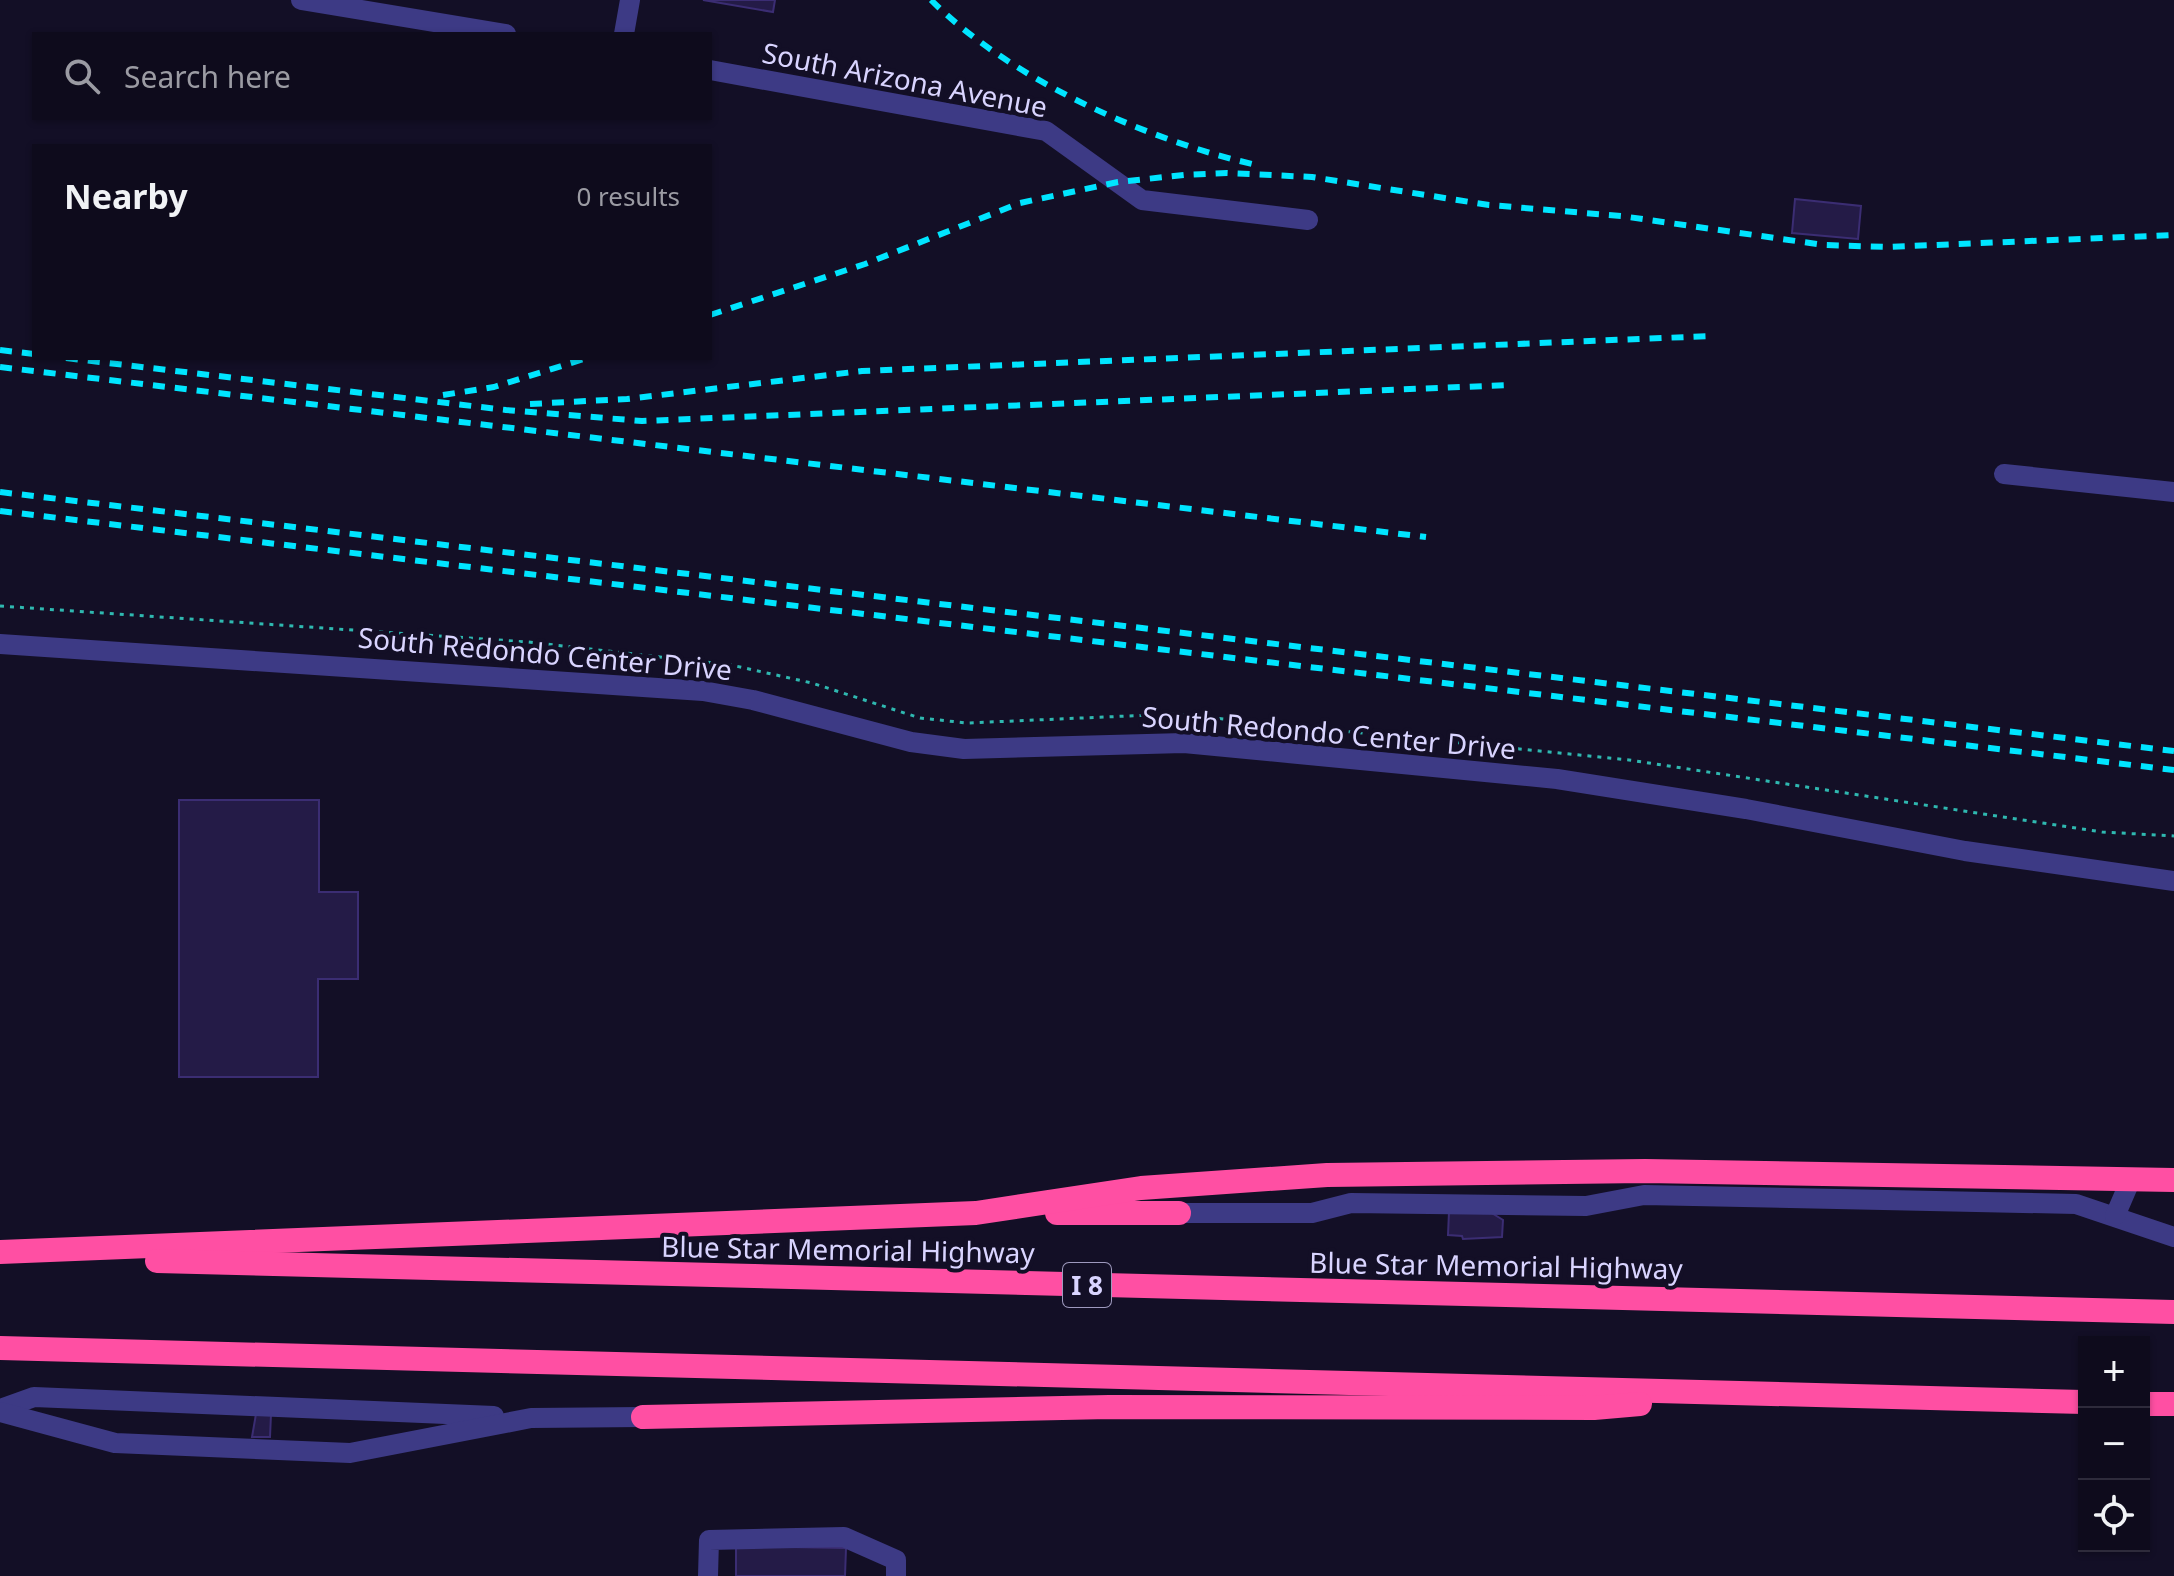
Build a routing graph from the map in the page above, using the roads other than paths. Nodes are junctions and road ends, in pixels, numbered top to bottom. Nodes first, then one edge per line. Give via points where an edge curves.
1 (301, 0) edge
2 (630, 0) edge
3 (402, 8) edge
4 (498, 32) edge
5 (624, 32) edge
6 (712, 70) edge
7 (1308, 220) dead end
8 (2004, 474) dead end
9 (2174, 492) edge
10 (0, 644) edge
11 (2174, 868) edge
12 (2125, 871) junction
13 (2174, 881) edge
14 (2131, 1179) junction
15 (2174, 1180) edge
16 (976, 1213) junction
17 (1179, 1213) joint
18 (2115, 1216) junction
19 (2174, 1237) edge
20 (0, 1255) edge
21 (2174, 1312) edge
22 (0, 1348) edge
23 (1752, 1393) junction
24 (2078, 1402) edge
25 (2150, 1404) edge
26 (2174, 1404) edge
27 (0, 1410) edge
28 (643, 1417) joint
29 (531, 1418) junction
30 (708, 1576) edge
31 (896, 1576) edge

1 - 3 street
2 - 5 street
3 - 4 street
6 - 7 street, South Arizona Avenue via 1046,131 1142,200
8 - 9 street
10 - 12 street, South Redondo Center Drive via 703,691 911,742 964,749 1184,743 1557,779 1965,851
11 - 12 street, South Redondo Center Drive
12 - 13 street, South Redondo Center Drive
14 - 15 highway
14 - 16 highway via 1645,1171 1327,1175 1141,1188
14 - 18 street
16 - 17 highway
16 - 20 highway
17 - 18 street via 1312,1213 1351,1203 1586,1206 1644,1195 2076,1204
18 - 19 street
20 - 21 highway, Blue Star Memorial Highway / I 8
22 - 23 highway
23 - 24 highway
23 - 28 highway via 1594,1408 1109,1407
25 - 26 highway
27 - 29 street via 34,1397
27 - 29 street via 115,1443 350,1453
28 - 29 street
30 - 31 street via 709,1540 844,1537 896,1560

